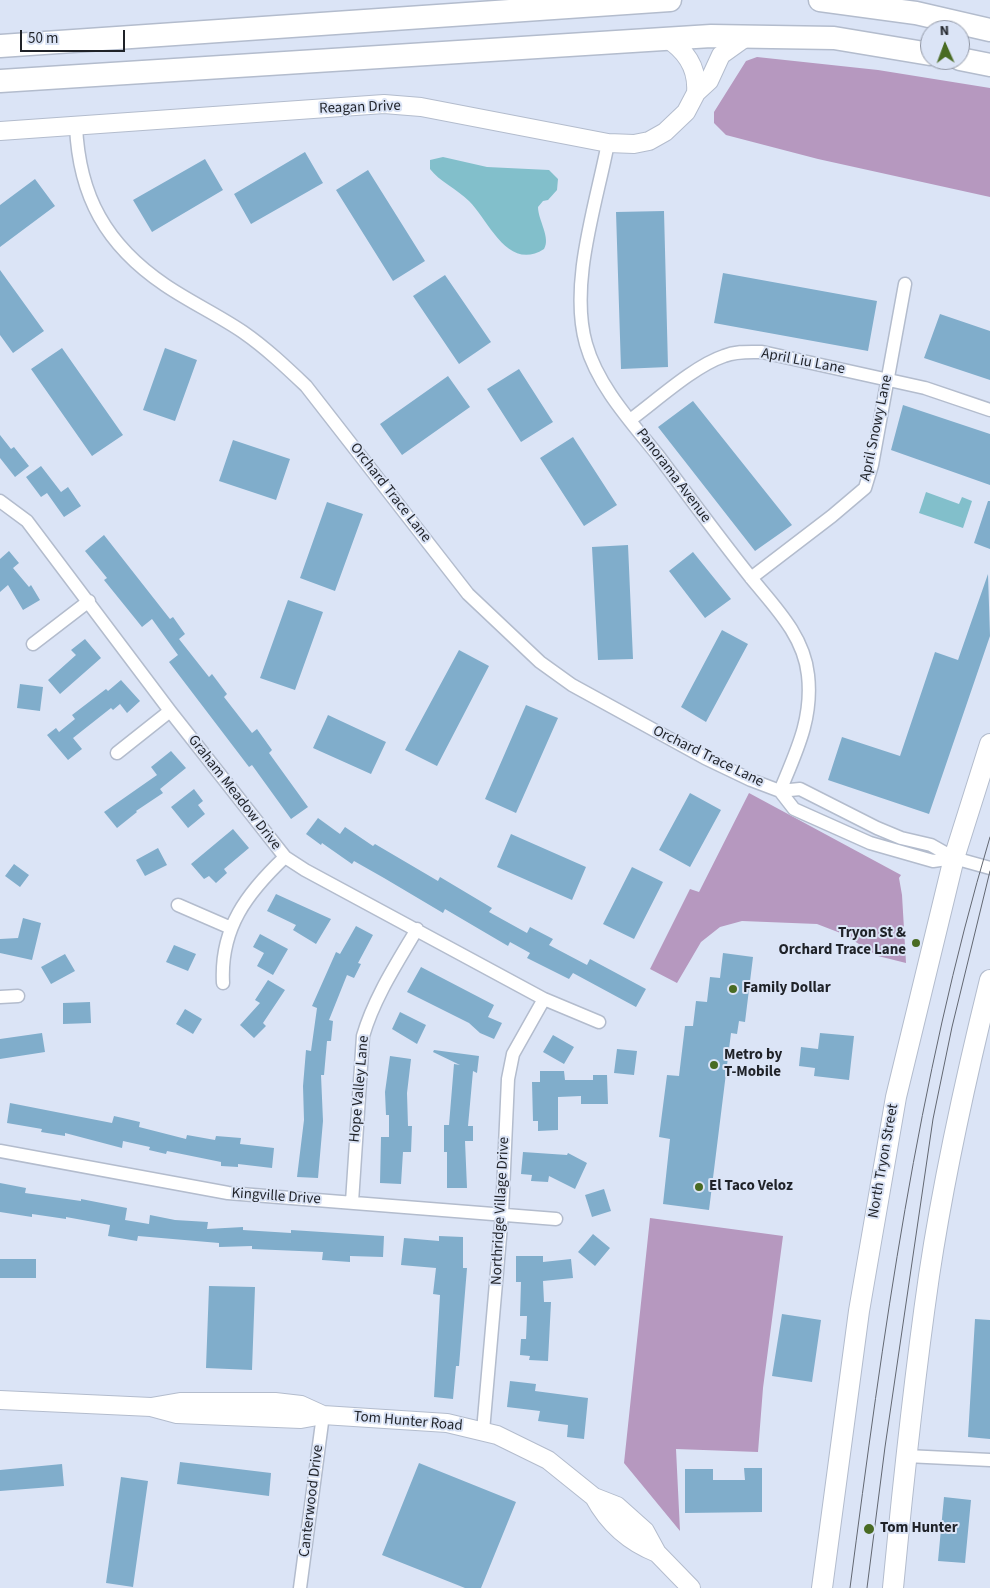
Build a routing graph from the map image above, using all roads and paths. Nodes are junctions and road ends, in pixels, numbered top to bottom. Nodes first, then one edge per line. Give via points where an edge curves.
1 (670, 0) edge
2 (820, 0) edge
3 (990, 30) edge
4 (749, 35) junction
5 (666, 38) junction
6 (0, 46) edge
7 (920, 52) edge
8 (970, 61) edge
9 (990, 65) edge
10 (0, 81) edge
11 (696, 93) junction
12 (76, 126) junction
13 (0, 131) edge
14 (608, 143) junction
15 (905, 284) dead end
16 (887, 379) junction
17 (990, 410) edge
18 (630, 420) junction
19 (0, 501) edge
20 (751, 578) junction
21 (89, 601) junction
22 (33, 644) dead end
23 (170, 711) junction
24 (990, 744) edge
25 (117, 753) dead end
26 (780, 791) junction
27 (285, 857) junction
28 (954, 858) junction
29 (990, 868) edge
30 (178, 906) dead end
31 (231, 928) junction
32 (417, 929) junction
33 (990, 980) edge
34 (223, 983) dead end
35 (18, 996) dead end
36 (0, 997) edge
37 (544, 999) junction
38 (599, 1022) dead end
39 (0, 1152) edge
40 (352, 1202) junction
41 (502, 1214) junction
42 (556, 1219) dead end
43 (0, 1400) edge
44 (323, 1415) junction
45 (483, 1431) junction
46 (906, 1456) junction
47 (990, 1460) edge
48 (826, 1561) junction
49 (300, 1588) edge
50 (691, 1588) edge
51 (814, 1588) edge
52 (822, 1588) edge
53 (893, 1588) edge

1 - 6 highway
2 - 3 highway via 916,13
4 - 5 highway
4 - 7 highway via 834,38
4 - 11 street, Reagan Drive via 721,55 709,81
5 - 10 highway
5 - 11 street via 679,46 690,61 697,81
8 - 9 highway
11 - 14 street, Reagan Drive via 686,112 665,132 649,141 634,144
12 - 13 street, Reagan Drive
12 - 14 street, Reagan Drive via 384,104 421,107
12 - 26 street, Orchard Trace Lane via 81,173 89,197 105,227 122,249 166,286 244,333 306,386 468,594 502,628 540,662 589,695 705,758
14 - 18 street, Panorama Avenue via 580,286 580,316 596,369
15 - 16 street, April Snowy Lane
16 - 17 street, April Liu Lane
16 - 18 street, April Liu Lane via 762,352 724,355 705,365
16 - 20 street, April Snowy Lane via 865,488
18 - 20 street, Panorama Avenue
19 - 21 street, Graham Meadow Drive via 27,521
20 - 26 street, Panorama Avenue via 787,622 800,646 808,673 805,728
21 - 22 street
21 - 23 street, Graham Meadow Drive
23 - 25 street
23 - 27 street, Graham Meadow Drive
24 - 28 main road, North Tryon Street
26 - 28 street, Orchard Trace Lane via 800,789 877,828 931,845
26 - 28 street, Orchard Trace Lane via 794,809 870,843 933,861
27 - 31 street via 251,892
27 - 32 street, Graham Meadow Drive
28 - 29 street, Orchard Trace Lane
28 - 48 main road, North Tryon Street via 903,1061 874,1217
30 - 31 street
31 - 34 street via 224,951
32 - 37 street, Graham Meadow Drive
32 - 40 street, Hope Valley Lane via 367,1023
33 - 46 main road via 946,1179 929,1276
35 - 36 street
37 - 38 street, Graham Meadow Drive
37 - 41 street, Northridge Village Drive via 519,1040 510,1065
39 - 40 street, Kingville Drive via 228,1193
40 - 41 street, Kingville Drive
41 - 42 street, Kingville Drive
41 - 45 street, Northridge Village Drive
43 - 44 street, Tom Hunter Road via 151,1406 178,1414 301,1419
44 - 45 street, Tom Hunter Road via 447,1423
44 - 49 street, Canterwood Drive
45 - 50 street, Tom Hunter Road via 548,1460 594,1497 604,1516 636,1545 657,1553
46 - 47 street
46 - 53 main road
48 - 51 main road
48 - 52 main road, North Tryon Street

